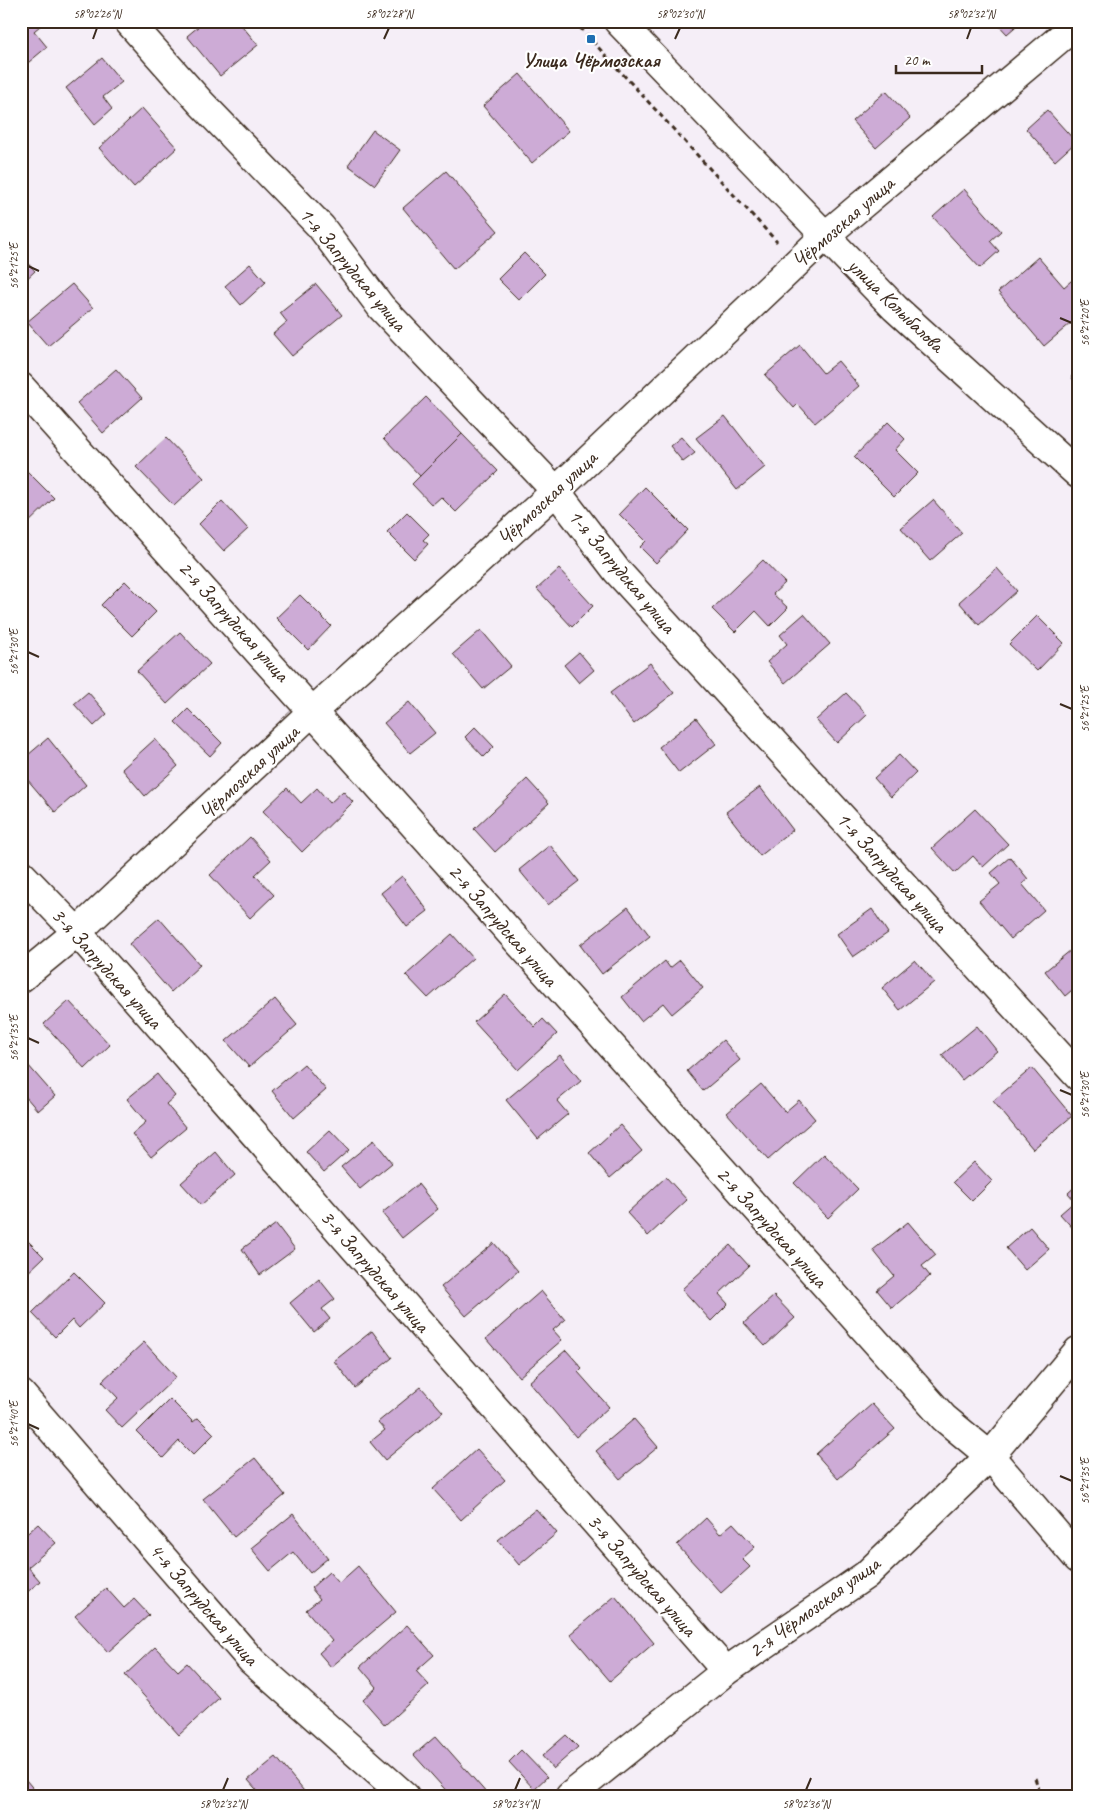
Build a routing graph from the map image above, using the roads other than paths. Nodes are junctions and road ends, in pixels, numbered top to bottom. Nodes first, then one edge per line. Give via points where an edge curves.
1 (128, 21) edge
2 (618, 21) edge
3 (1078, 23) edge
4 (826, 234) junction
5 (21, 387) edge
6 (1078, 474) edge
7 (556, 491) junction
8 (314, 710) junction
9 (21, 874) edge
10 (77, 932) junction
11 (21, 978) edge
12 (1078, 1076) edge
13 (1078, 1352) edge
14 (21, 1394) edge
15 (990, 1456) junction
16 (1078, 1559) edge
17 (726, 1670) junction
18 (405, 1796) edge
19 (570, 1796) edge

1 - 7 street, 1-я Запрудская улица via 321,227 381,307
2 - 4 street, улица Колыбалова
3 - 4 street, Чёрмозская улица
4 - 6 street, улица Колыбалова via 895,308
4 - 7 street, Чёрмозская улица
5 - 8 street, 2-я Запрудская улица
7 - 8 street, Чёрмозская улица
7 - 12 street, 1-я Запрудская улица via 617,571
8 - 10 street, Чёрмозская улица
8 - 15 street, 2-я Запрудская улица via 930,1403
9 - 10 street, 3-я Запрудская улица
10 - 11 street, Чёрмозская улица
10 - 17 street, 3-я Запрудская улица
13 - 15 street, 2-я Чёрмозская улица
14 - 18 street, 4-я Запрудская улица via 252,1661
15 - 16 street, 2-я Запрудская улица
15 - 17 street, 2-я Чёрмозская улица via 866,1575
17 - 19 street, 2-я Чёрмозская улица

